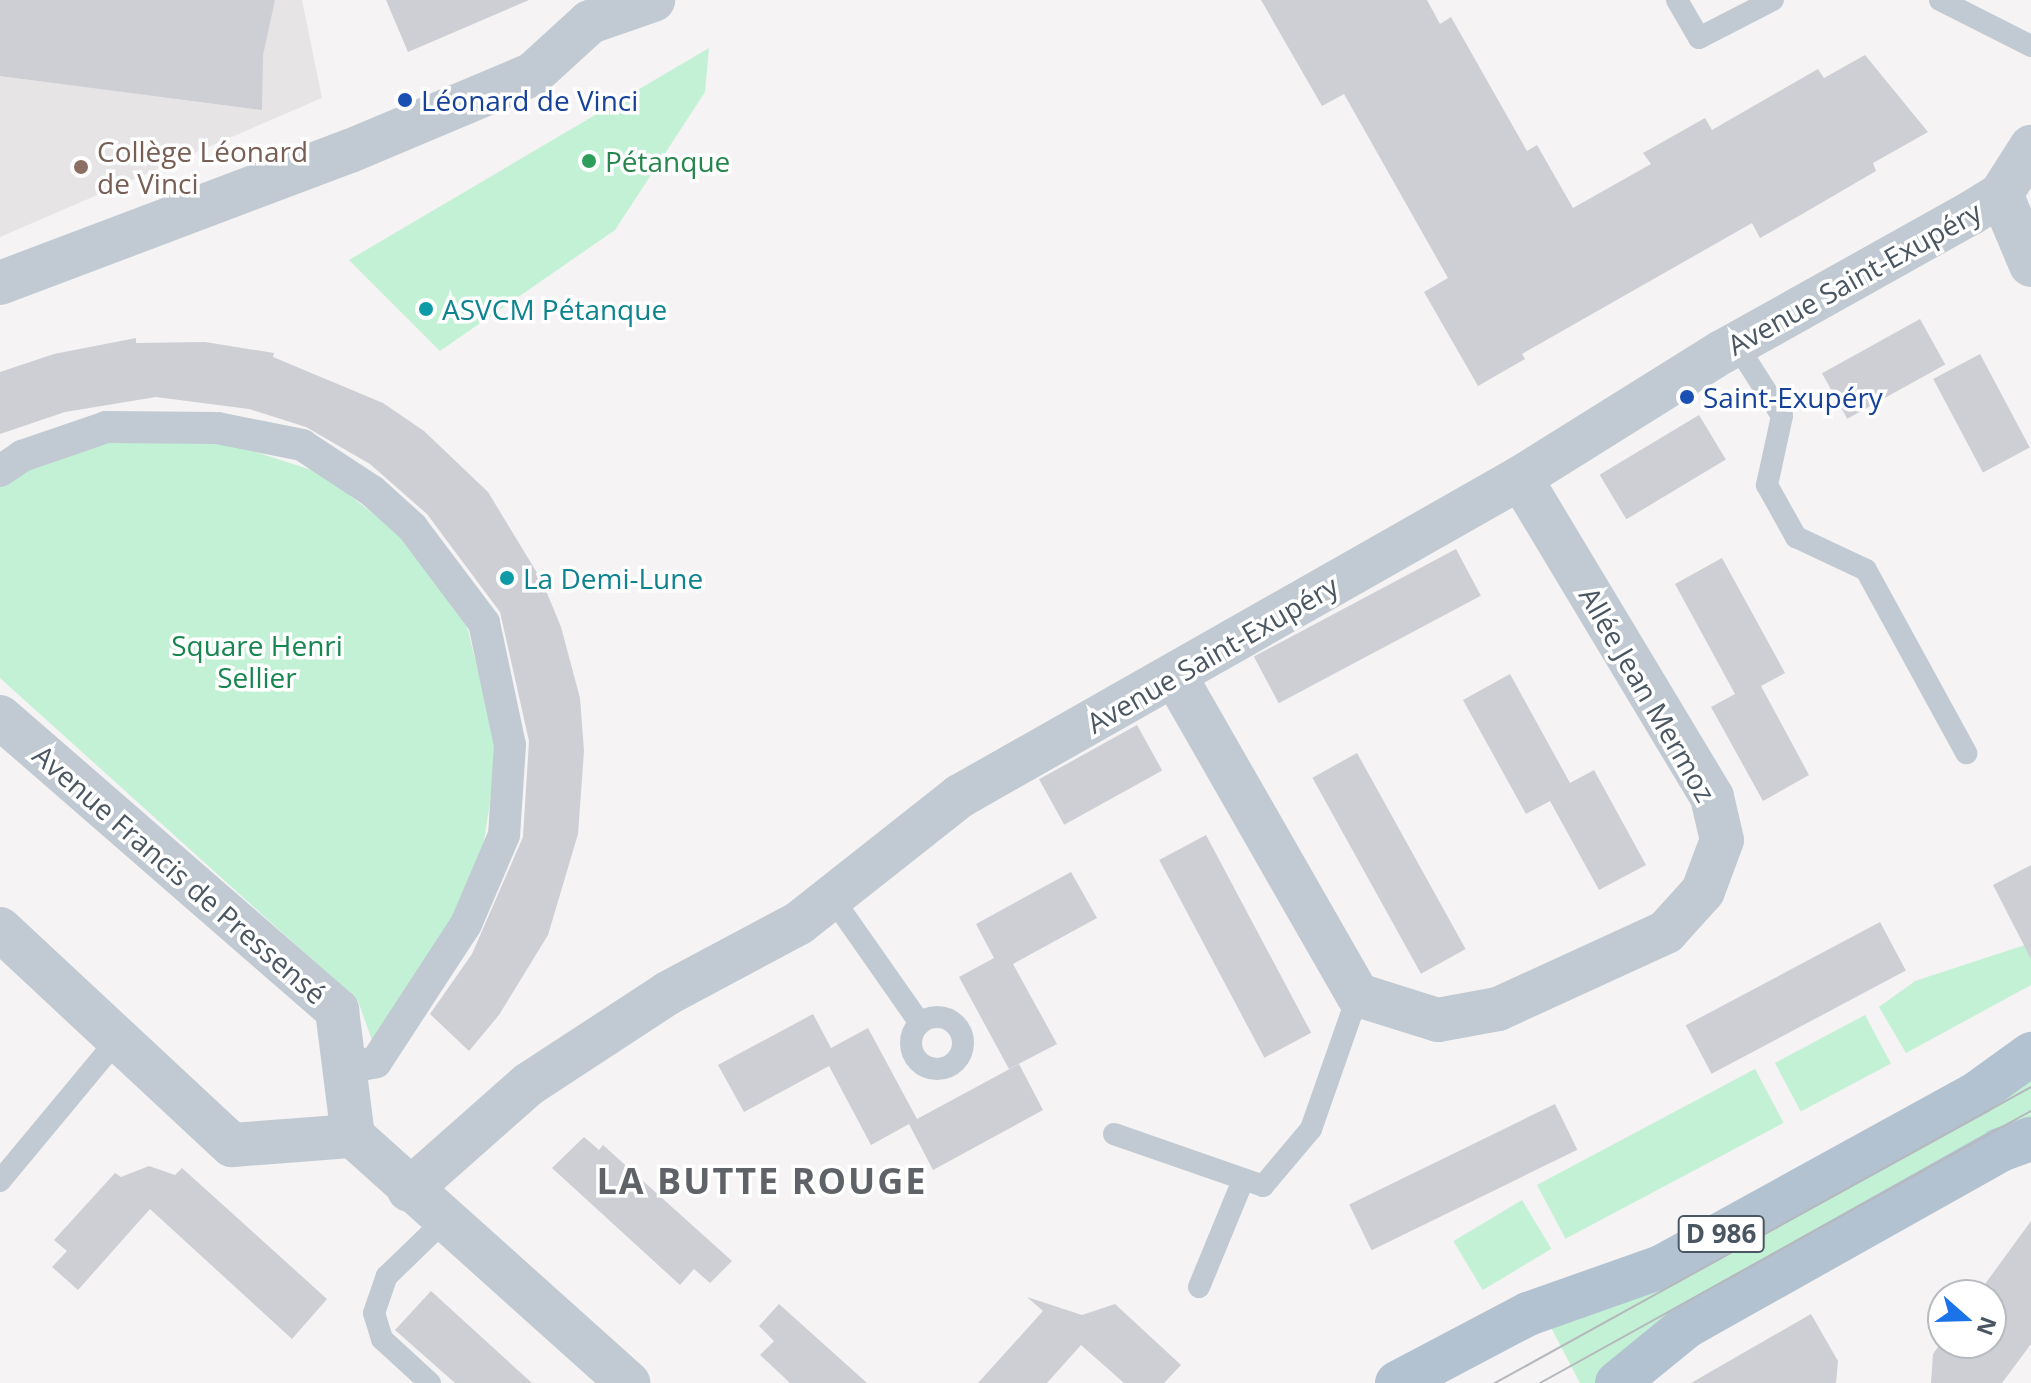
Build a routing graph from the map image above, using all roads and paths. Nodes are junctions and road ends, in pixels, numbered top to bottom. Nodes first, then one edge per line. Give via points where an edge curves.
1 (653, 0) edge
2 (1677, 0) edge
3 (1773, 0) edge
4 (1940, 0) edge
5 (584, 11) edge
6 (2031, 46) edge
7 (2031, 147) edge
8 (2001, 194) junction
9 (2031, 265) edge
10 (0, 283) edge
11 (1736, 344) junction
12 (0, 471) edge
13 (1520, 478) junction
14 (1175, 676) junction
15 (0, 717) edge
16 (1966, 753) dead end
17 (833, 899) junction
18 (0, 929) edge
19 (1358, 995) junction
20 (919, 1022) dead end
21 (117, 1040) junction
22 (2031, 1054) edge
23 (344, 1069) junction
24 (1114, 1134) dead end
25 (353, 1136) junction
26 (2031, 1139) edge
27 (1243, 1180) junction
28 (0, 1181) edge
29 (409, 1190) junction
30 (444, 1221) junction
31 (1199, 1287) dead end
32 (430, 1383) edge
33 (628, 1383) edge
34 (1397, 1383) edge
35 (1617, 1383) edge

1 - 5 street
2 - 3 lane via 1699,38
4 - 6 lane
5 - 10 street via 533,74 350,151
7 - 8 street, Avenue Saint-Exupéry
8 - 9 street
8 - 11 street, Avenue Saint-Exupéry
11 - 13 street, Avenue Saint-Exupéry
11 - 16 lane via 1782,416 1767,485 1796,537 1866,570
12 - 23 street via 22,456 106,427 217,428 302,445 372,491 412,527 484,623 510,745 504,835 466,924 376,1062
13 - 14 street, Avenue Saint-Exupéry
13 - 19 street, Allée Jean Mermoz via 1712,797 1722,840 1703,891 1666,932 1498,1009 1438,1020
14 - 17 street, Avenue Saint-Exupéry via 960,796
14 - 19 street
15 - 23 street, Avenue Francis de Pressensé via 337,1010
17 - 20 lane
17 - 29 street, Avenue Saint-Exupéry via 668,993 529,1084
18 - 21 street
19 - 27 lane via 1311,1129 1263,1186
21 - 25 street via 232,1145
21 - 28 lane
22 - 34 main road, D 986 via 1977,1093 1661,1267 1528,1314
23 - 25 street, Avenue Francis de Pressensé
24 - 27 lane
25 - 29 street
26 - 35 main road, D 986 via 2000,1150 1687,1326
27 - 31 lane
29 - 30 street
30 - 32 lane via 387,1276 374,1313 382,1339
30 - 33 street

